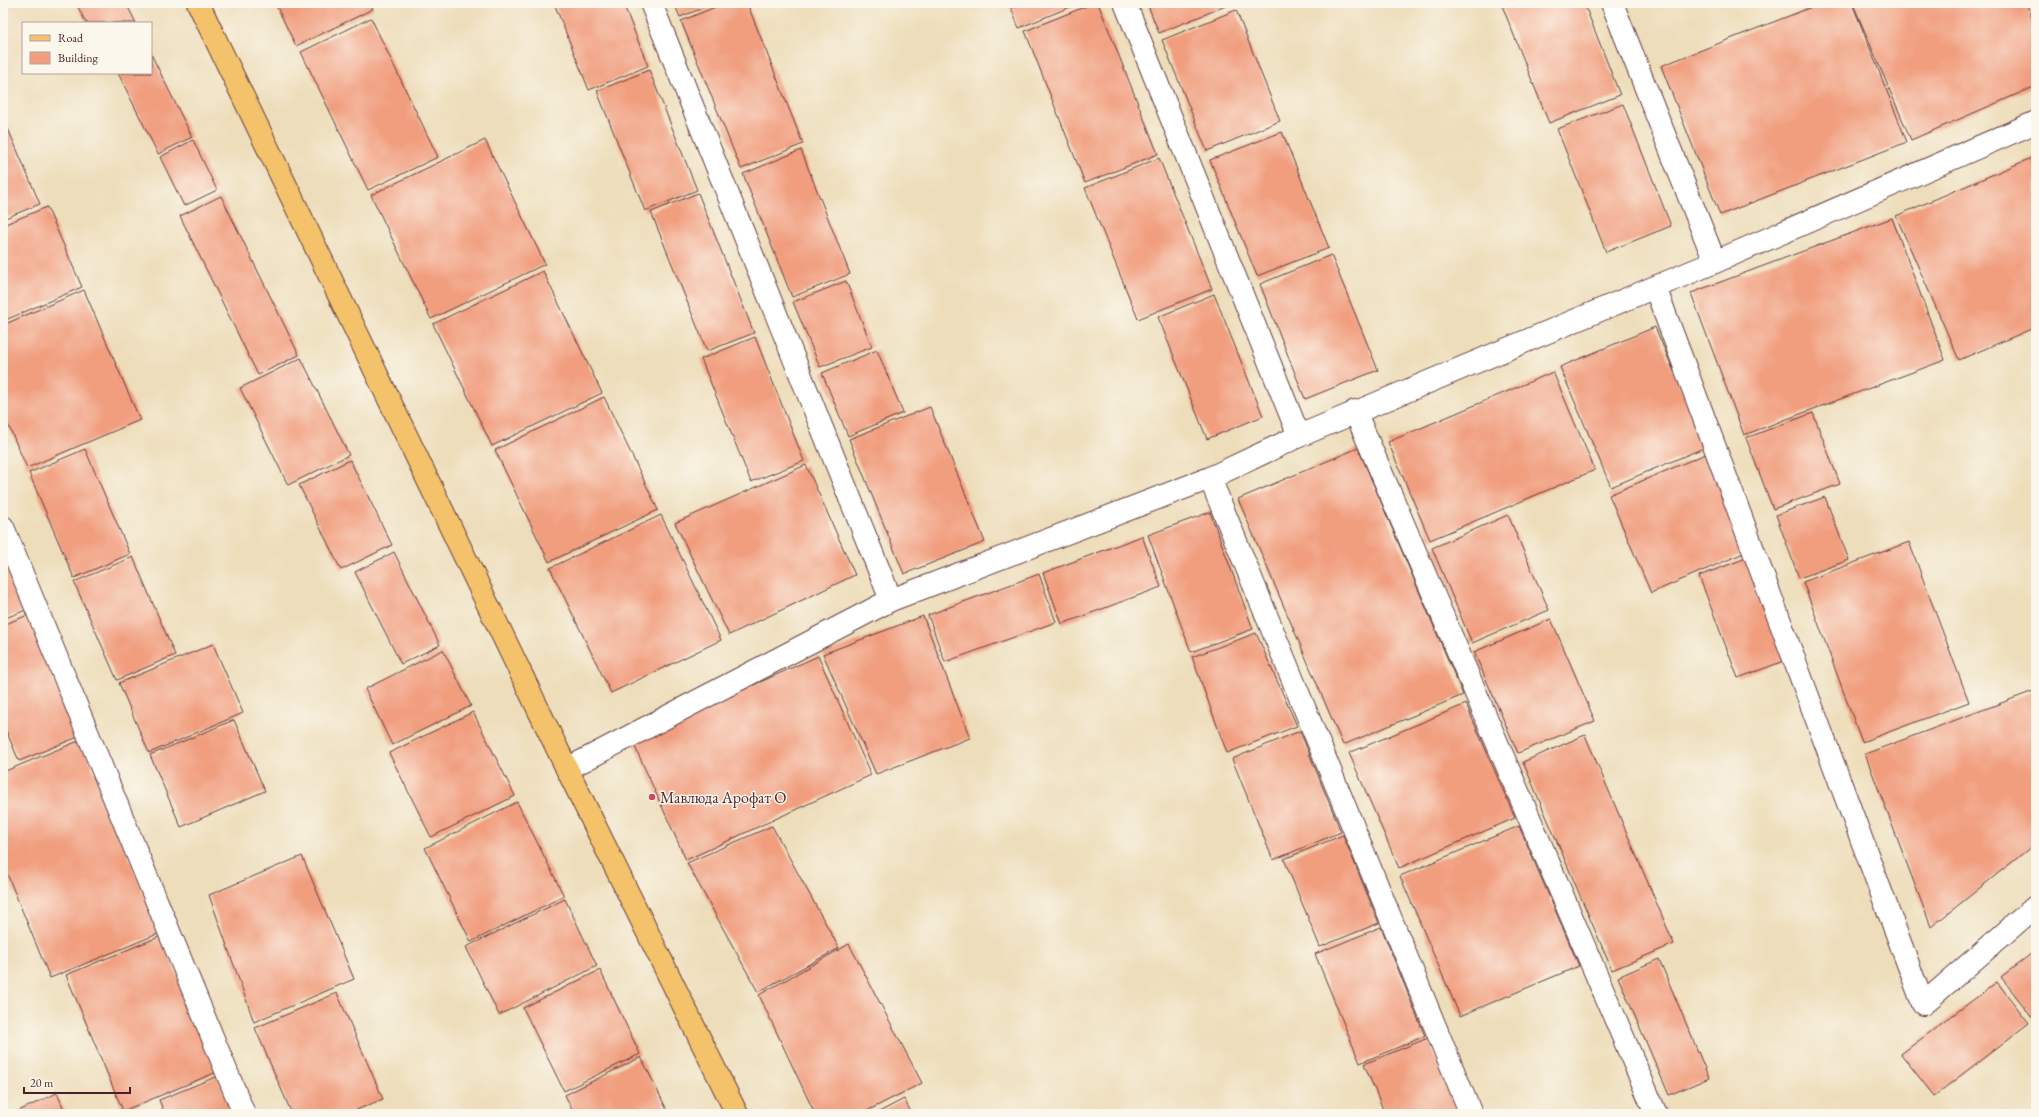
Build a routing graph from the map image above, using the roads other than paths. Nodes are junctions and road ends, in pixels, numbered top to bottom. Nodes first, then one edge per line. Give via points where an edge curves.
1 (198, 3) edge
2 (652, 3) edge
3 (1125, 3) edge
4 (1612, 3) edge
5 (2036, 122) edge
6 (1715, 262) junction
7 (1655, 287) junction
8 (1355, 411) junction
9 (1299, 436) junction
10 (1210, 478) junction
11 (3, 527) edge
12 (891, 600) junction
13 (567, 769) junction
14 (2036, 906) edge
15 (244, 1114) edge
16 (737, 1114) edge
17 (1471, 1114) edge
18 (1656, 1114) edge

1 - 13 main road
2 - 12 street
3 - 9 street
4 - 6 street
5 - 6 street
6 - 7 street
7 - 8 street
7 - 14 street via 1923,1004
8 - 9 street
8 - 18 street
9 - 10 street
10 - 12 street
10 - 17 street
11 - 15 street
12 - 13 street
13 - 16 main road

